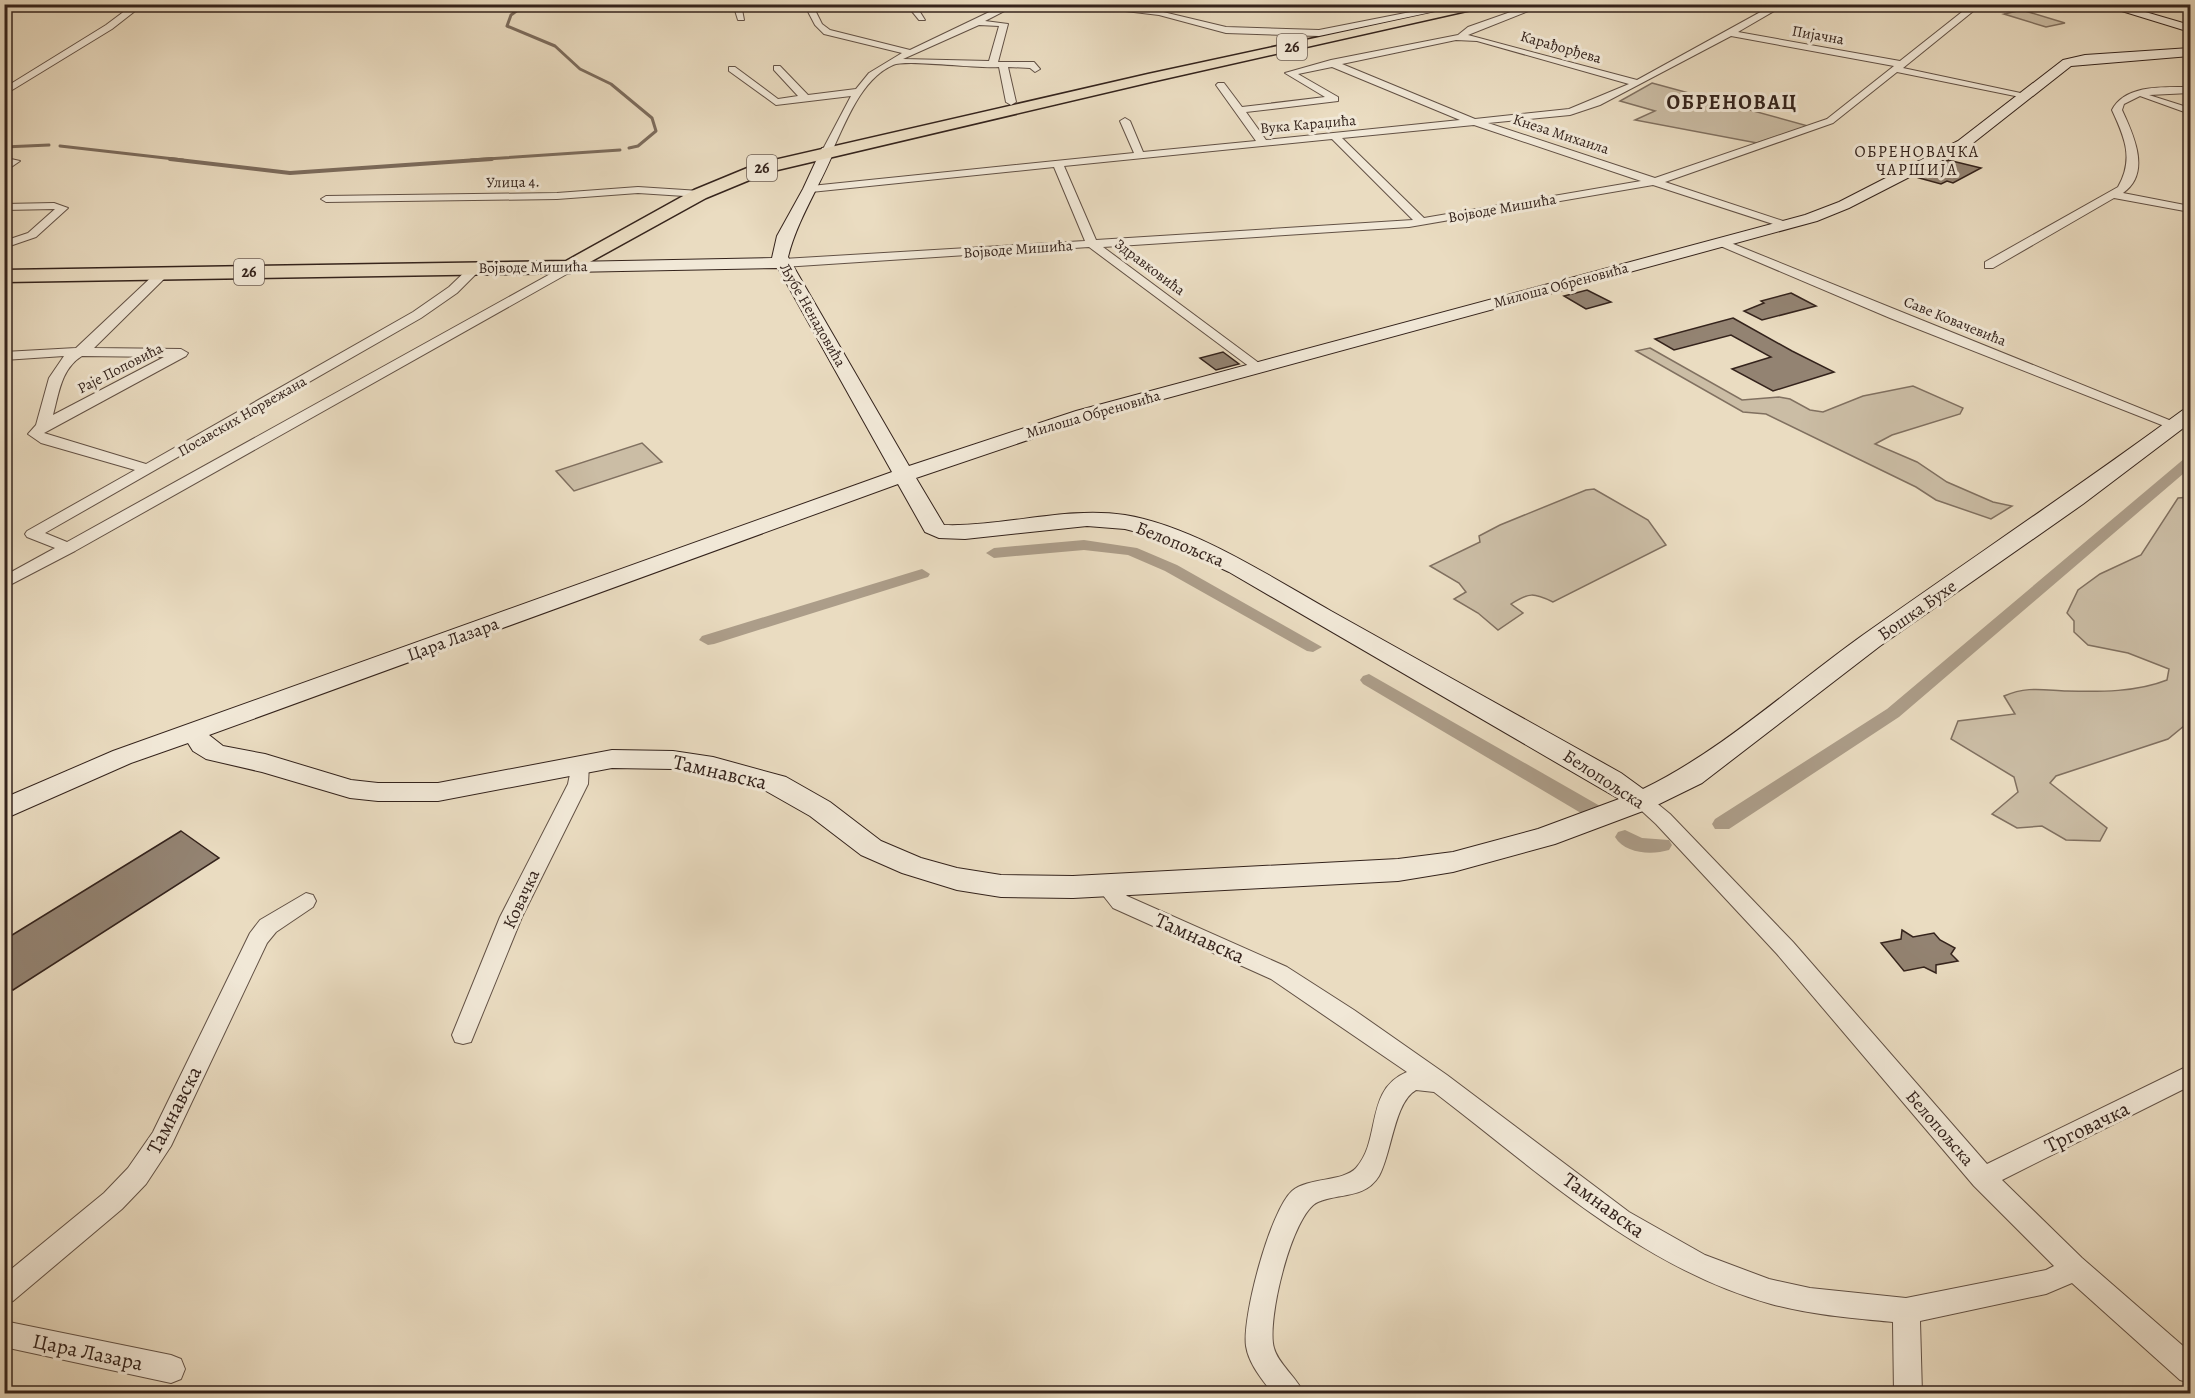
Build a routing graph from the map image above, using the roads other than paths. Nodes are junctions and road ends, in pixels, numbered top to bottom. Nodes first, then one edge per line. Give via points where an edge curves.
1 (140, 4) edge
2 (737, 4) edge
3 (808, 4) edge
4 (910, 4) edge
5 (1014, 4) edge
6 (1071, 4) edge
7 (1492, 4) edge
8 (1542, 4) edge
9 (1782, 4) edge
10 (1978, 4) edge
11 (2104, 4) edge
12 (1087, 5) edge
13 (741, 18) dead end
14 (922, 18) dead end
15 (1462, 21) edge
16 (980, 23) junction
17 (2190, 29) edge
18 (1731, 33) junction
19 (2190, 52) edge
20 (912, 53) junction
21 (893, 62) junction
22 (1331, 63) junction
23 (998, 65) junction
24 (1897, 67) junction
25 (777, 68) dead end
26 (732, 69) dead end
27 (1035, 69) dead end
28 (1637, 83) junction
29 (1221, 86) dead end
30 (2190, 90) edge
31 (4, 92) edge
32 (858, 92) junction
33 (2136, 94) junction
34 (2025, 95) junction
35 (805, 98) junction
36 (1011, 102) dead end
37 (1239, 110) junction
38 (2190, 111) edge
39 (1125, 121) dead end
40 (1479, 123) junction
41 (1335, 137) junction
42 (1263, 143) junction
43 (827, 151) junction
44 (1140, 156) junction
45 (15, 161) dead end
46 (1059, 164) junction
47 (4, 169) edge
48 (1657, 181) junction
49 (811, 189) junction
50 (700, 194) junction
51 (2115, 195) junction
52 (326, 199) dead end
53 (4, 207) edge
54 (2190, 209) edge
55 (1422, 222) junction
56 (1785, 225) junction
57 (1722, 243) junction
58 (1092, 244) junction
59 (4, 245) edge
60 (783, 263) junction
61 (1989, 265) dead end
62 (570, 267) junction
63 (476, 268) junction
64 (163, 273) junction
65 (4, 276) edge
66 (76, 353) junction
67 (4, 357) edge
68 (1258, 369) junction
69 (2184, 420) edge
70 (43, 426) junction
71 (149, 469) junction
72 (905, 474) junction
73 (69, 548) junction
74 (4, 583) edge
75 (230, 718) junction
76 (194, 731) junction
77 (265, 763) junction
78 (580, 764) junction
79 (1641, 801) junction
80 (4, 809) edge
81 (1105, 885) junction
82 (306, 901) dead end
83 (463, 1035) dead end
84 (2190, 1075) edge
85 (1439, 1082) junction
86 (1983, 1178) junction
87 (2073, 1267) junction
88 (4, 1292) edge
89 (1906, 1311) junction
90 (6, 1336) edge
91 (171, 1369) dead end
92 (2190, 1370) edge
93 (1290, 1394) edge
94 (1908, 1394) edge

1 - 31 street
2 - 13 street
3 - 20 street via 827,32
4 - 14 street
5 - 16 street
6 - 12 street
7 - 15 main road, 26
8 - 15 street via 1490,22
9 - 18 street, Вука Караџића
10 - 24 street, Војводе Мишића
11 - 17 street
12 - 15 street via 1159,13 1226,30 1319,33
15 - 22 street, Карађорђева
15 - 28 street, Карађорђева via 1477,38
15 - 43 main road, 26 via 1441,17 1161,75
16 - 20 street
16 - 23 street via 1004,24
18 - 24 street, Пијачна
18 - 28 street, Вука Караџића
19 - 34 street, Милоша Обреновића via 2077,60 2059,67
20 - 21 street
21 - 23 street
21 - 32 street via 872,75
22 - 37 street, Карађорђева via 1290,73 1335,99
22 - 40 street, Кнеза Михаила
23 - 27 street via 1034,65
23 - 36 street
24 - 34 street, Пијачна
24 - 48 street, Војводе Мишића via 1830,121
25 - 35 street
26 - 35 street via 774,101
28 - 40 street, Вука Караџића via 1576,111
29 - 37 street
30 - 33 street
32 - 35 street
32 - 43 street
33 - 38 street
33 - 51 street via 2118,105 2135,161 2130,176
34 - 56 street, Милоша Обреновића via 1963,144 1844,205
37 - 42 street
39 - 44 street
40 - 41 street, Вука Караџића
40 - 48 street, Кнеза Михаила
41 - 42 street, Вука Караџића
41 - 55 street
42 - 44 street, Вука Караџића
43 - 49 street, Љубе Ненадовића
43 - 50 main road, 26 via 763,168
44 - 46 street, Вука Караџића
45 - 47 street
46 - 49 street, Вука Караџића
46 - 58 street, Здравковића
48 - 55 street, Војводе Мишића
48 - 56 street, Кнеза Михаила
49 - 60 street, Љубе Ненадовића via 786,236 780,254
50 - 52 street, Улица 4. via 638,190 557,196
50 - 62 main road, 26
51 - 54 street
51 - 61 street
53 - 59 street via 63,208 32,235
55 - 58 street, Војводе Мишића
56 - 57 street, Милоша Обреновића
57 - 68 street, Милоша Обреновића
57 - 69 street, Саве Ковачевића via 1894,315
58 - 60 street, Војводе Мишића
58 - 68 street, Здравковића
60 - 62 street, Војводе Мишића
60 - 72 street, Љубе Ненадовића
62 - 63 main road, Војводе Мишића / 26
62 - 73 street
63 - 64 main road, Војводе Мишића / 26
63 - 71 street, Посавских Норвежана via 417,315
64 - 65 main road, Војводе Мишића / 26
64 - 66 street, Раје Поповића via 90,345
66 - 67 street
66 - 70 street, Раје Поповића via 61,367
66 - 70 street, Раје Поповића via 181,354
68 - 72 street, Милоша Обреновића via 1083,416
69 - 79 street, Бошка Бухе via 1871,641 1692,776
70 - 71 street via 35,432 36,437
71 - 73 street, Посавских Норвежана via 33,534
72 - 75 street, Цара Лазара
72 - 79 street, Белопољска via 933,527 939,531 964,532 1087,519 1126,522 1160,531 1237,567 1611,780
73 - 74 street
75 - 76 street, Цара Лазара
75 - 77 street via 244,742
76 - 77 street, Тамнавска via 202,745 215,753
76 - 80 street, Цара Лазара via 122,757
77 - 78 street, Тамнавска via 350,789 407,794
78 - 81 street, Тамнавска via 612,759 673,760 743,773 776,784 820,809 871,848 912,866 1001,886
78 - 83 street, Ковачка via 578,784 511,917
79 - 81 street, Бошка Бухе via 1545,837 1453,862 1398,870
79 - 86 street, Белопољска via 1670,826 1785,948
81 - 85 street, Тамнавска via 1120,902 1279,973
82 - 88 street, Тамнавска via 268,926 258,939 162,1139 137,1176
84 - 86 street, Трговачка
85 - 89 street, Тамнавска via 1620,1220 1697,1264 1769,1291 1810,1301
85 - 93 street via 1413,1080 1398,1088 1371,1166 1363,1178 1310,1193 1299,1200 1290,1214 1258,1330 1264,1360
86 - 87 street, Белопољска
87 - 89 street, Тамнавска via 2046,1282
87 - 92 street, Белопољска
89 - 94 street
90 - 91 street, Цара Лазара

